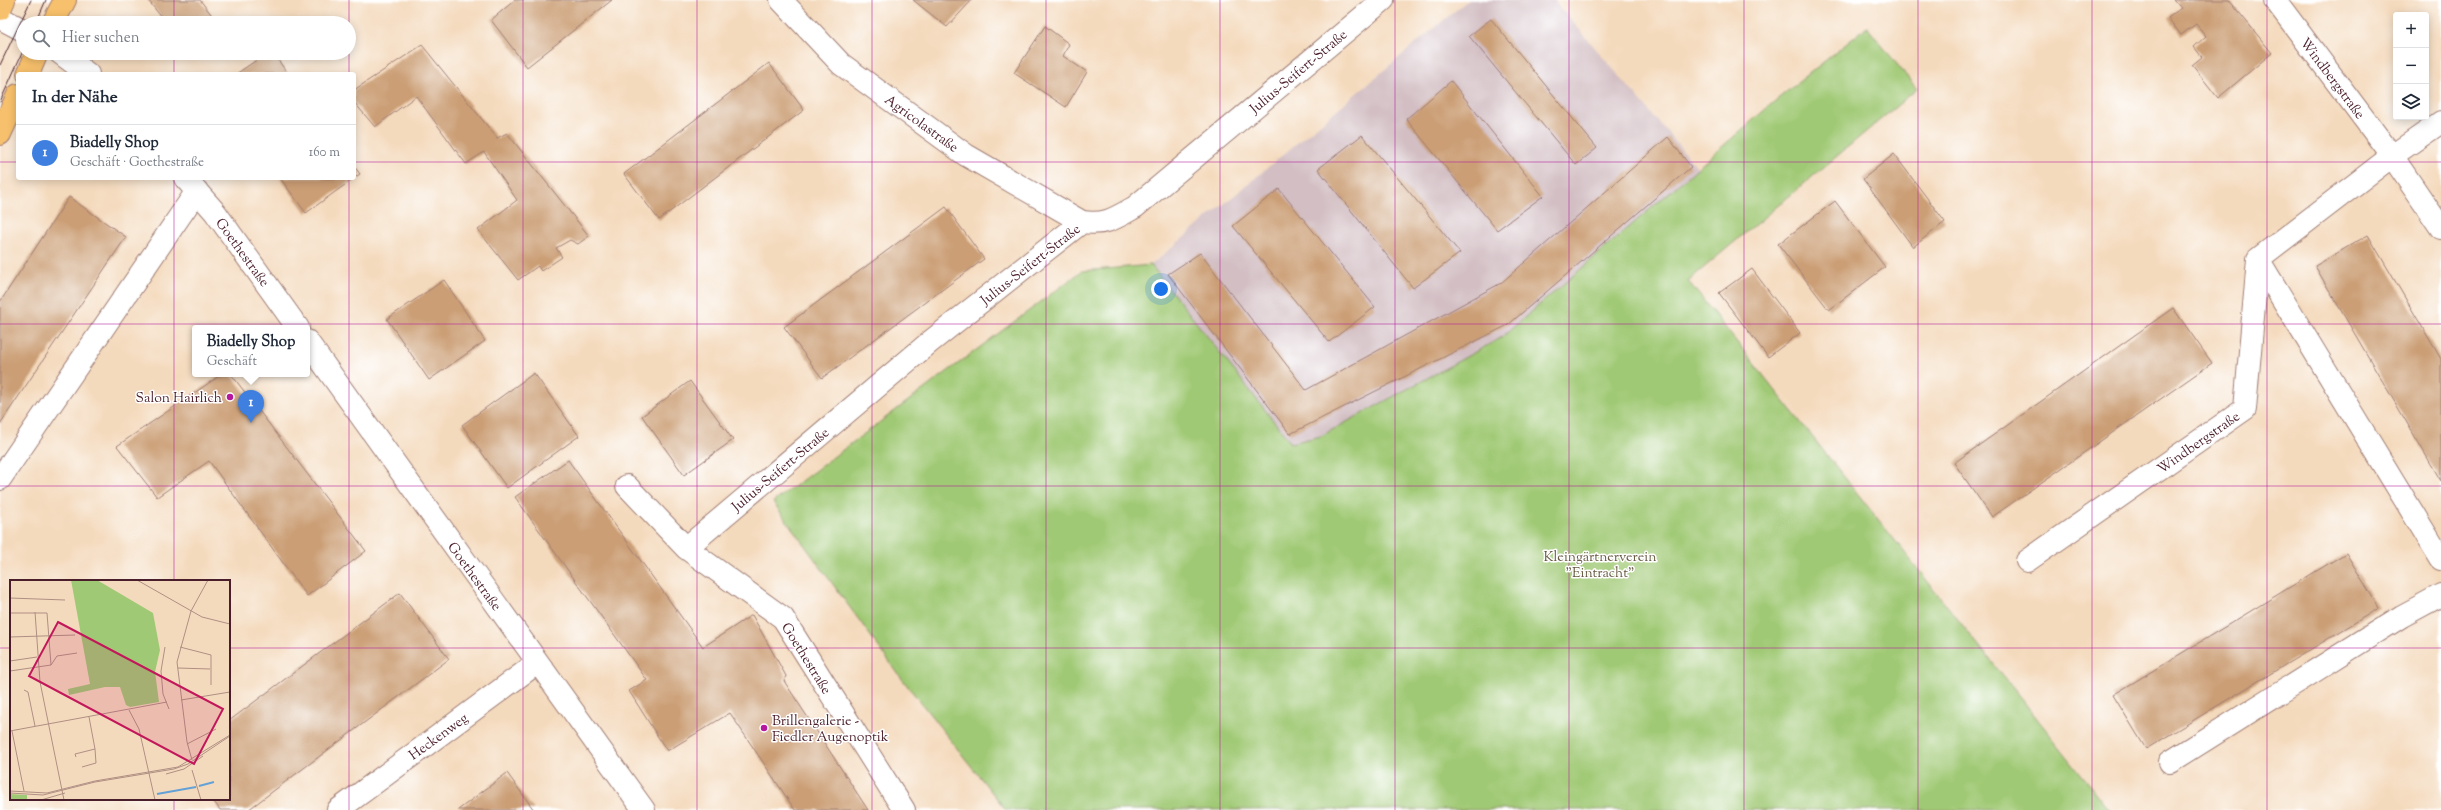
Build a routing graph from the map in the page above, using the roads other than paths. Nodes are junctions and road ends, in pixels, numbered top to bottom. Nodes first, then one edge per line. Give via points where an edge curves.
1 (4, 0) edge
2 (65, 0) edge
3 (781, 0) edge
4 (1383, 0) edge
5 (2275, 0) edge
6 (0, 8) edge
7 (57, 16) edge
8 (0, 18) edge
9 (16, 26) edge
10 (34, 60) edge
11 (69, 60) edge
12 (29, 72) edge
13 (85, 72) edge
14 (16, 99) edge
15 (2441, 122) edge
16 (0, 134) edge
17 (2392, 156) junction
18 (191, 185) edge
19 (1082, 222) junction
20 (2441, 228) edge
21 (2258, 259) junction
22 (296, 325) edge
23 (310, 345) edge
24 (0, 479) edge
25 (626, 486) dead end
26 (686, 548) junction
27 (2441, 559) edge
28 (2027, 561) dead end
29 (2441, 595) edge
30 (537, 663) junction
31 (2170, 762) dead end
32 (338, 810) edge
33 (644, 810) edge
34 (904, 810) edge

1 - 6 main road
2 - 7 main road
3 - 19 street, Agricolastraße via 841,64 966,155
4 - 19 street, Julius-Seifert-Straße via 1135,207 1113,220 1099,224
5 - 17 street, Windbergstraße
8 - 9 street
10 - 12 main road
11 - 13 street
14 - 16 main road
15 - 17 street
17 - 20 street, Windbergstraße
17 - 21 street
18 - 22 street, Goethestraße via 215,212
18 - 24 street
19 - 26 street, Julius-Seifert-Straße via 930,342
21 - 27 street
21 - 28 street, Windbergstraße via 2245,409
23 - 30 street, Goethestraße
25 - 26 street, Goethestraße
26 - 34 street, Goethestraße via 782,618
29 - 31 street via 2402,616
30 - 32 street, Heckenweg
30 - 33 street, Goethestraße

